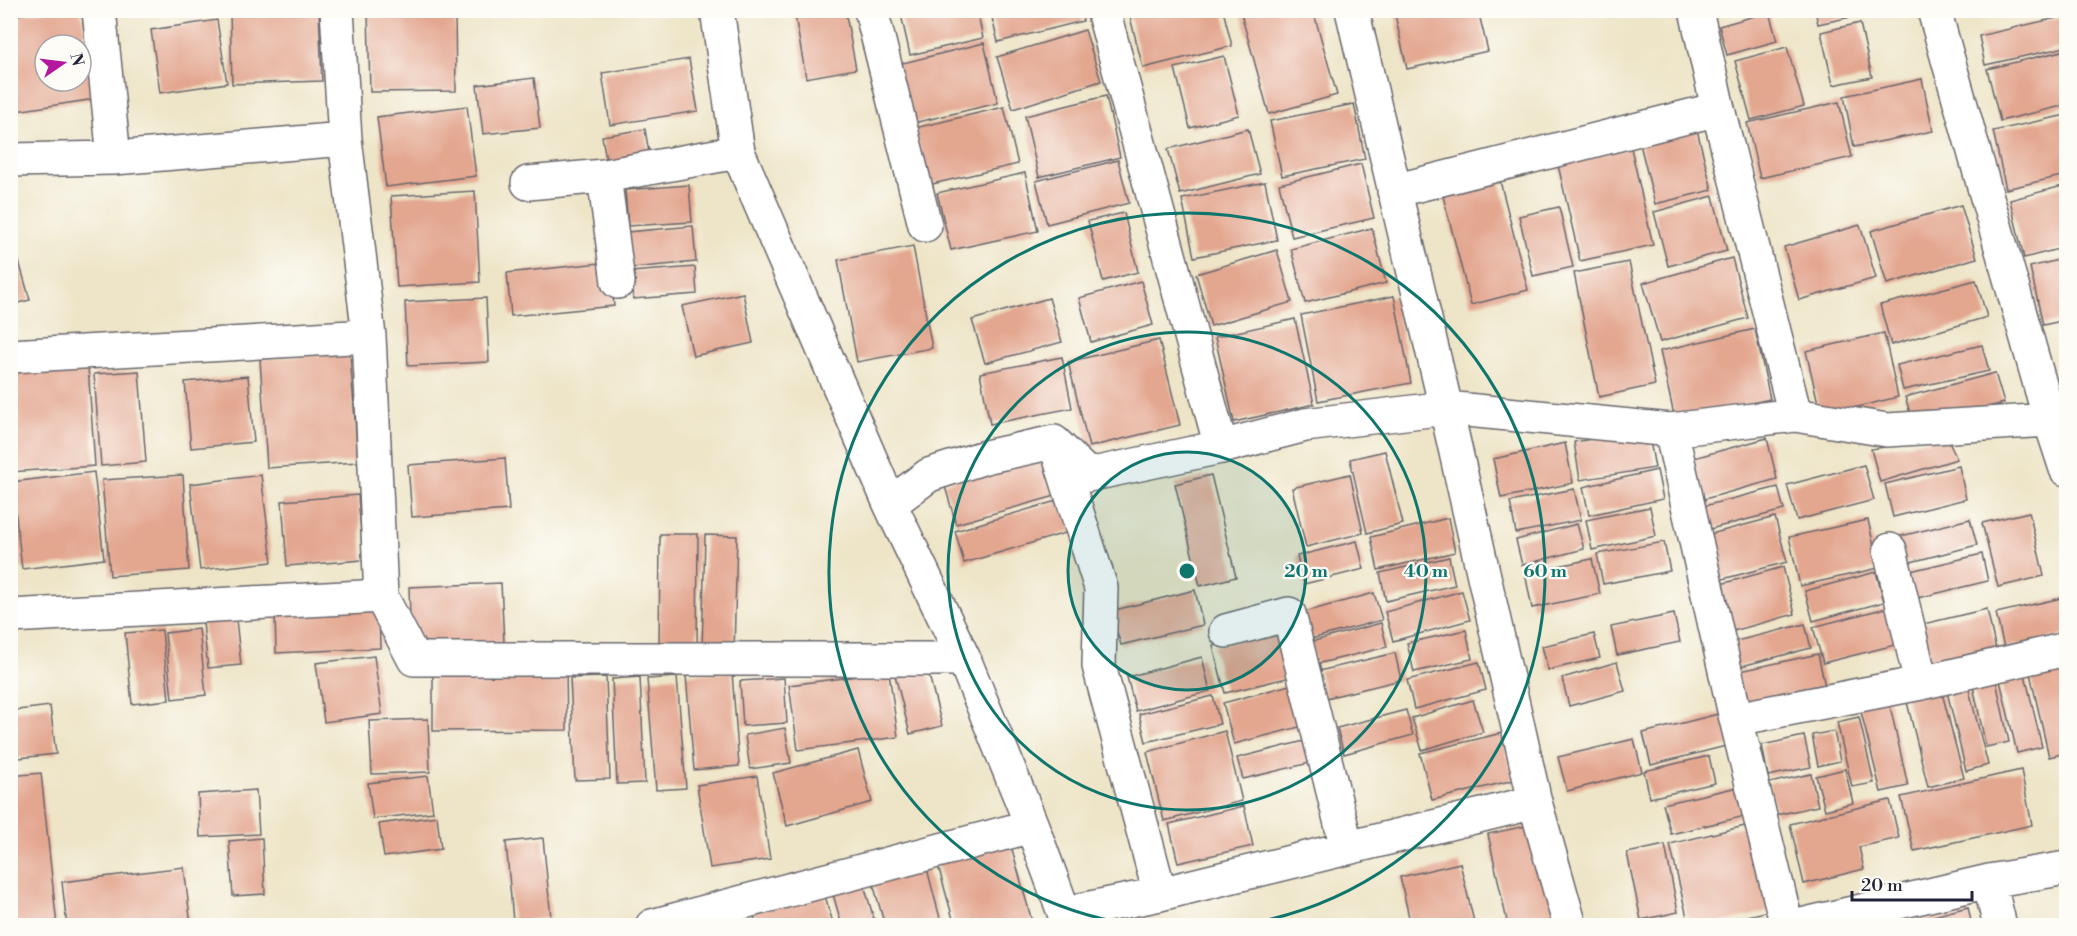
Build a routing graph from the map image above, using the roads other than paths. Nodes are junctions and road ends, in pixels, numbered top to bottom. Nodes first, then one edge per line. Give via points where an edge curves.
1 (99, 10) edge
2 (337, 10) edge
3 (717, 10) edge
4 (871, 10) edge
5 (1102, 10) edge
6 (1352, 10) edge
7 (1696, 10) edge
8 (1934, 10) edge
9 (1718, 109) junction
10 (345, 139) junction
11 (738, 152) junction
12 (114, 158) junction
13 (10, 160) edge
14 (604, 176) junction
15 (528, 183) dead end
16 (1394, 191) junction
17 (925, 225) dead end
18 (618, 282) dead end
19 (369, 336) junction
20 (10, 356) edge
21 (1446, 408) junction
22 (1795, 415) junction
23 (2050, 420) junction
24 (1671, 430) junction
25 (1054, 441) junction
26 (1221, 447) junction
27 (2067, 469) edge
28 (890, 504) junction
29 (1890, 550) dead end
30 (381, 596) junction
31 (10, 616) edge
32 (1226, 631) dead end
33 (2067, 649) edge
34 (964, 659) junction
35 (1921, 683) junction
36 (1737, 719) junction
37 (1535, 802) junction
38 (1032, 826) junction
39 (1347, 848) junction
40 (2067, 868) edge
41 (1989, 881) junction
42 (1160, 894) junction
43 (1068, 919) edge
44 (652, 926) edge
45 (1570, 926) edge
46 (1787, 926) edge
47 (1797, 926) edge
48 (2000, 926) edge

1 - 12 street
2 - 10 street
3 - 11 street
4 - 17 street
5 - 26 street
6 - 16 street
7 - 9 street
8 - 23 street
9 - 16 street
9 - 22 street
10 - 12 street
10 - 19 street
11 - 14 street
11 - 28 street
12 - 13 street
14 - 15 street
14 - 18 street
16 - 21 street
19 - 20 street
19 - 30 street
21 - 24 street
21 - 26 street via 1305,425
21 - 37 street
22 - 23 street via 1887,430
22 - 24 street
23 - 27 street
24 - 36 street
25 - 26 street via 1088,475
25 - 28 street via 929,475
25 - 42 street via 1101,588 1099,666
28 - 34 street
29 - 35 street
30 - 31 street
30 - 34 street via 414,659
32 - 39 street via 1289,614
33 - 35 street
34 - 38 street
35 - 36 street
36 - 46 street
37 - 39 street
37 - 45 street
38 - 43 street
38 - 44 street
39 - 42 street
40 - 41 street
41 - 47 street
41 - 48 street
42 - 43 street

